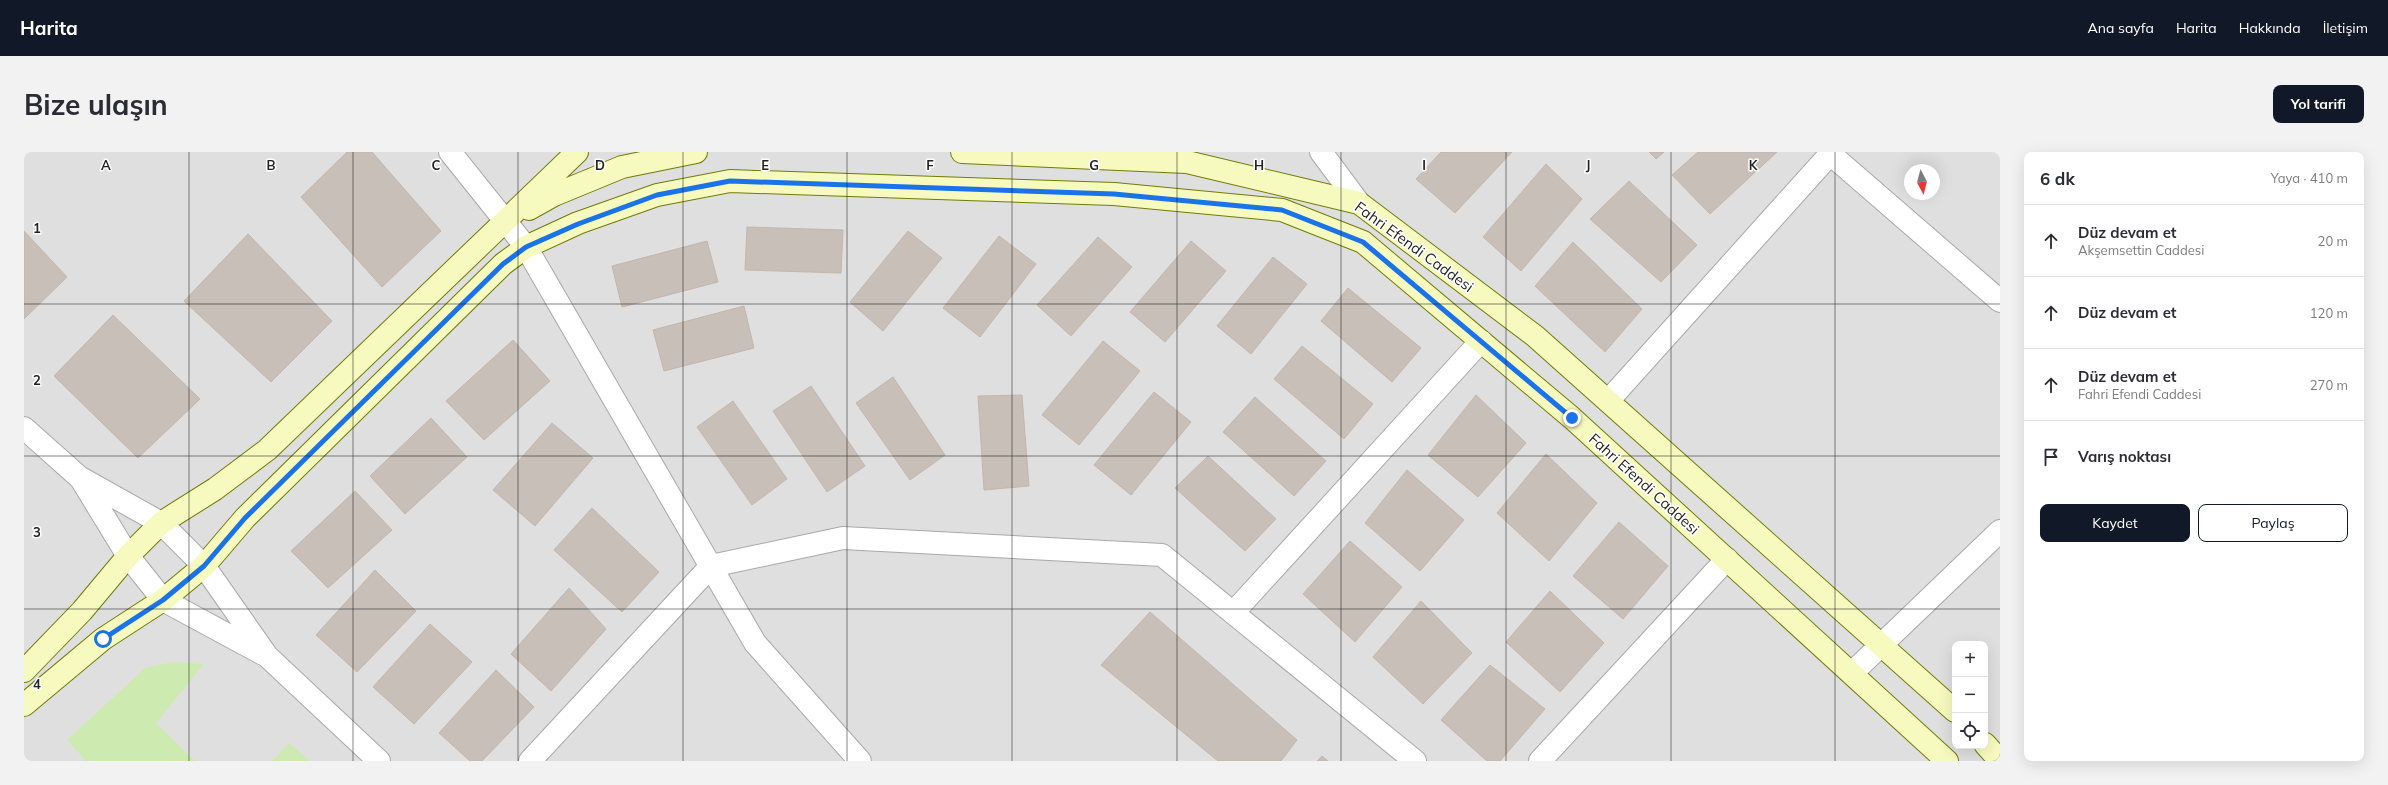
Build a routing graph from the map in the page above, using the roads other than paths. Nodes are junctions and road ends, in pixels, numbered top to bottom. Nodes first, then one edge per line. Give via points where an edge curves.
1 (450, 152) edge
2 (577, 152) edge
3 (696, 152) edge
4 (962, 152) edge
5 (1320, 152) edge
6 (1830, 153) edge
7 (1359, 203) junction
8 (507, 221) junction
9 (526, 247) junction
10 (2000, 301) edge
11 (1481, 342) junction
12 (1608, 401) junction
13 (24, 428) edge
14 (79, 477) junction
15 (161, 523) junction
16 (2000, 531) edge
17 (128, 556) junction
18 (1727, 559) junction
19 (204, 566) junction
20 (711, 566) junction
21 (163, 600) junction
22 (1233, 613) junction
23 (1883, 645) junction
24 (267, 656) junction
25 (24, 672) edge
26 (1852, 672) junction
27 (24, 705) edge
28 (1952, 708) edge
29 (1988, 747) edge
30 (379, 761) edge
31 (530, 761) edge
32 (860, 761) edge
33 (1415, 761) edge
34 (1540, 761) edge
35 (1948, 761) edge
36 (2000, 761) edge

1 - 8 street
2 - 8 street
3 - 8 street via 622,167 554,195
4 - 7 street, Fahri Efendi Caddesi via 1186,162
5 - 7 street
6 - 10 street
6 - 12 street
7 - 12 street, Fahri Efendi Caddesi via 1535,336
8 - 9 street
8 - 15 street via 267,450 215,489
9 - 11 street, Fahri Efendi Caddesi via 578,224 657,195 730,181 1114,194 1282,210 1363,242
9 - 19 street, Fahri Efendi Caddesi via 503,264 285,478 245,518
9 - 20 street
11 - 18 street, Fahri Efendi Caddesi via 1572,418
11 - 22 street
12 - 23 street, Fahri Efendi Caddesi
13 - 14 street
14 - 15 street
14 - 17 street
15 - 17 street
15 - 19 street
16 - 23 street
17 - 21 street
17 - 25 street via 82,611
18 - 26 street, Fahri Efendi Caddesi
18 - 34 street
19 - 21 street, Fahri Efendi Caddesi
19 - 24 street
20 - 22 street via 844,538 1162,555
20 - 31 street
20 - 32 street via 755,643
21 - 24 street
21 - 27 street, Fahri Efendi Caddesi via 103,639
22 - 33 street
23 - 26 street
23 - 28 street, Fahri Efendi Caddesi
24 - 30 street
26 - 35 street, Fahri Efendi Caddesi
29 - 36 street

